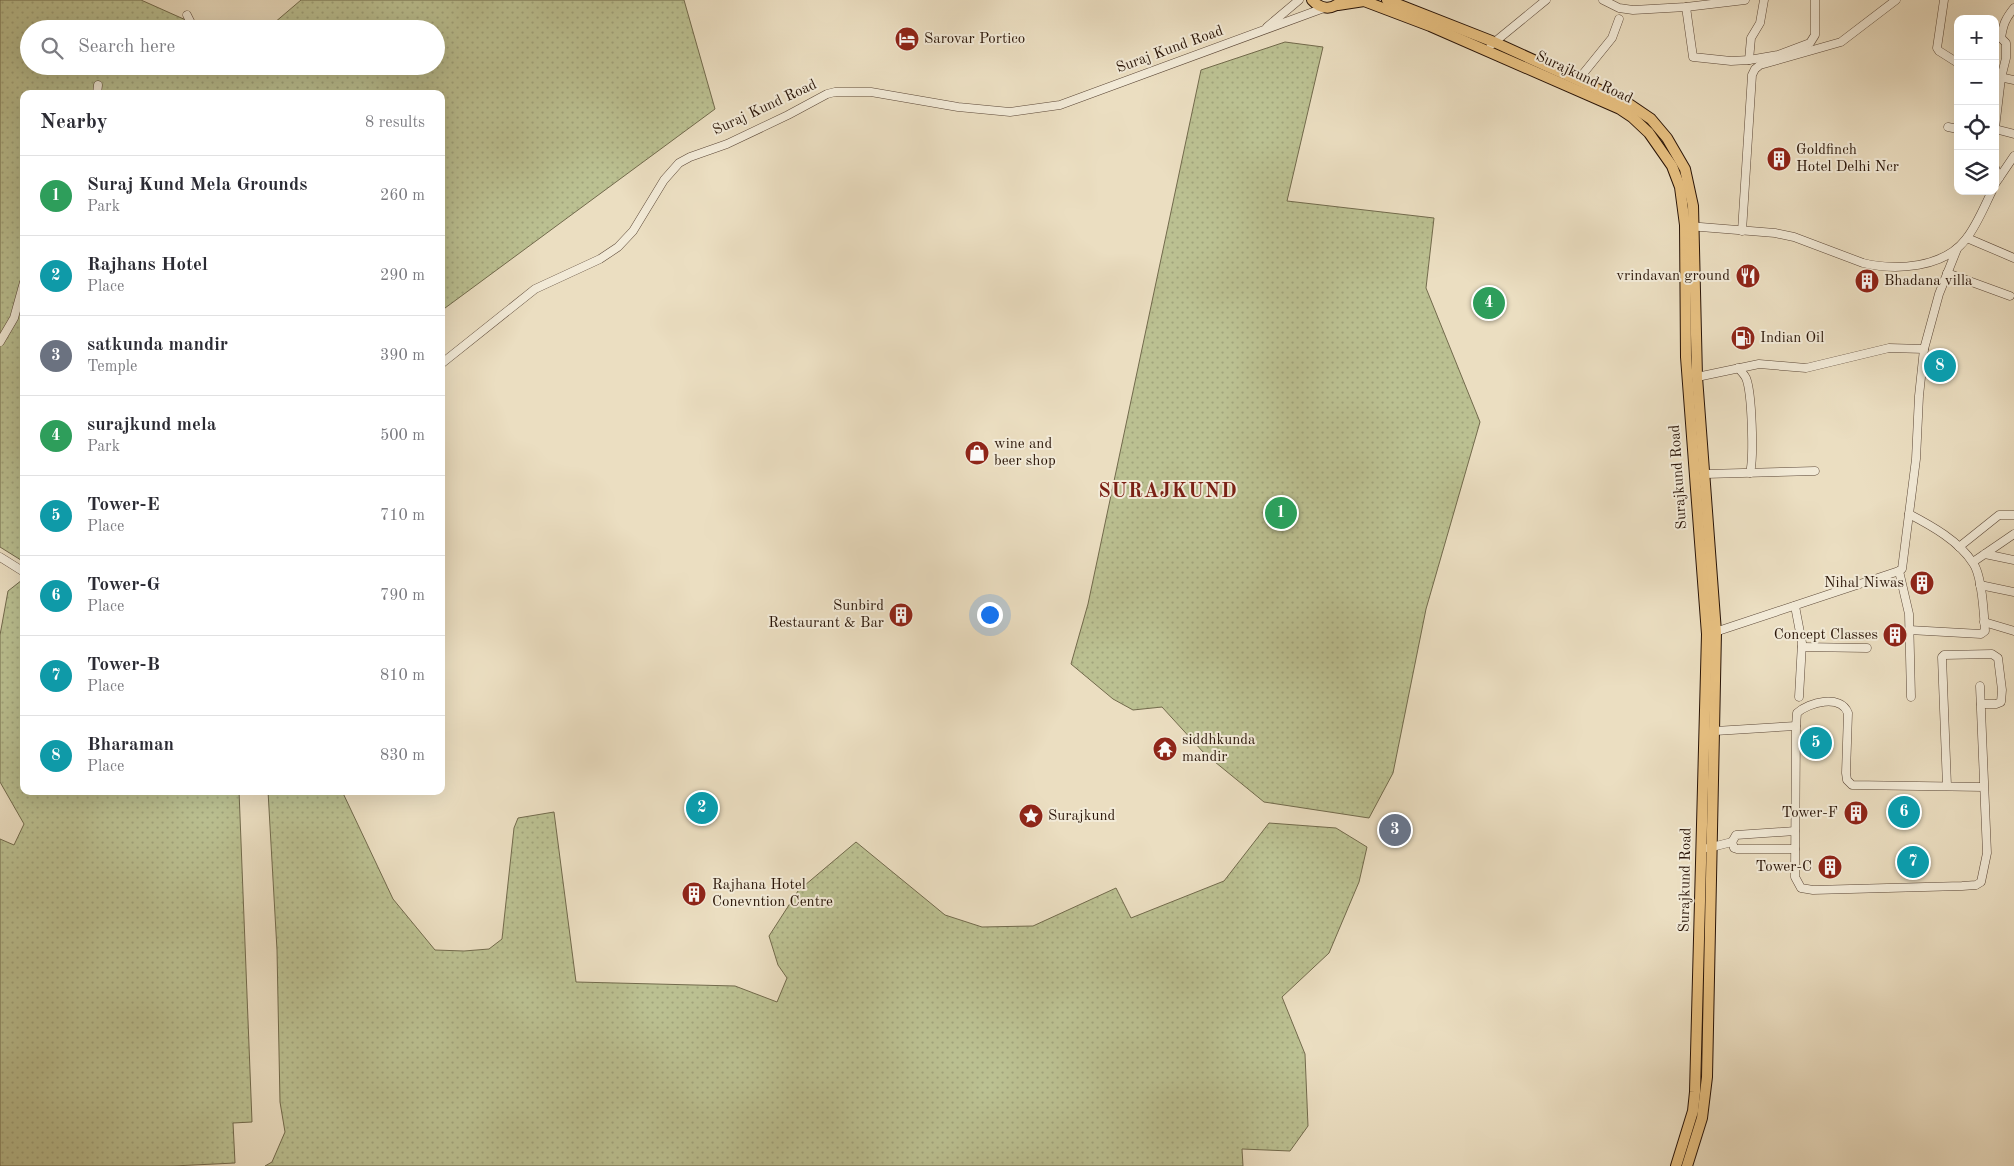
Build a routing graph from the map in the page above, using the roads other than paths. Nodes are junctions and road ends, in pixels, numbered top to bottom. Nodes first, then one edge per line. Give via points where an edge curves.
1 (1299, 0) edge
2 (1312, 0) edge
3 (1387, 0) edge
4 (1546, 0) edge
5 (1604, 0) edge
6 (1745, 0) edge
7 (1764, 0) edge
8 (1815, 0) edge
9 (1896, 0) edge
10 (1944, 0) edge
11 (1340, 2) edge
12 (1686, 7) junction
13 (1324, 8) junction
14 (2014, 8) edge
15 (187, 16) dead end
16 (1618, 19) dead end
17 (189, 20) edge
18 (1259, 32) junction
19 (1494, 42) junction
20 (1485, 50) junction
21 (1749, 60) junction
22 (1954, 61) edge
23 (1999, 74) edge
24 (1999, 77) edge
25 (1578, 80) junction
26 (2014, 80) edge
27 (1948, 127) dead end
28 (1954, 128) edge
29 (1999, 130) edge
30 (2014, 134) edge
31 (2014, 156) edge
32 (1999, 178) edge
33 (1990, 195) edge
34 (1690, 226) junction
35 (1742, 231) junction
36 (1967, 238) junction
37 (1957, 249) junction
38 (2014, 258) edge
39 (1947, 273) junction
40 (20, 296) edge
41 (2010, 296) dead end
42 (0, 342) edge
43 (1924, 349) junction
44 (445, 361) edge
45 (1738, 368) junction
46 (1698, 377) junction
47 (1815, 471) dead end
48 (1750, 473) junction
49 (1705, 474) junction
50 (1909, 514) junction
51 (2014, 515) edge
52 (2014, 534) edge
53 (1959, 547) junction
54 (1985, 554) junction
55 (0, 557) edge
56 (2014, 560) edge
57 (1973, 562) junction
58 (20, 570) edge
59 (1899, 571) junction
60 (1980, 585) junction
61 (2014, 592) edge
62 (1796, 606) junction
63 (1984, 622) junction
64 (1909, 630) junction
65 (2014, 631) edge
66 (1712, 633) junction
67 (1802, 647) junction
68 (1867, 648) dead end
69 (1980, 686) dead end
70 (1799, 697) dead end
71 (1911, 697) dead end
72 (1980, 704) junction
73 (1710, 713) junction
74 (1796, 726) junction
75 (1715, 731) junction
76 (1948, 786) junction
77 (1984, 787) junction
78 (1795, 831) junction
79 (1732, 842) junction
80 (1713, 848) junction
81 (1702, 849) junction
82 (1795, 850) junction
83 (1676, 1166) edge
84 (1687, 1166) edge

1 - 18 street
2 - 13 main road
3 - 19 main road, Surajkund Road
4 - 19 street
5 - 12 street via 1619,8 1633,10
6 - 12 street
7 - 21 street via 1760,23 1751,38
8 - 21 street via 1815,35 1810,43 1778,55
9 - 35 street via 1841,42 1755,69 1744,174
10 - 22 street via 1937,48
11 - 13 main road, Surajkund Road
11 - 20 main road, Surajkund Road via 1364,1
12 - 21 street via 1693,56
13 - 18 street, Suraj Kund Road
14 - 23 street via 2003,25 2001,38 2006,44 2006,54
15 - 17 street
16 - 25 street via 1612,38
18 - 44 street, Suraj Kund Road via 1060,105 1034,110 1010,112 958,107 871,92 827,94 780,120 679,163 664,180 633,231 618,247 600,259 535,289
19 - 20 street
19 - 25 main road, Surajkund Road
20 - 34 main road, Surajkund Road via 1632,117 1656,141 1672,166
24 - 26 street
25 - 34 main road, Surajkund Road via 1639,109 1659,127 1688,177
27 - 28 street
29 - 30 street
31 - 32 street
33 - 36 street
34 - 35 street
34 - 46 main road, Surajkund Road
34 - 66 main road, Surajkund Road via 1686,357
35 - 37 street via 1794,238 1873,266 1911,266 1946,256
36 - 37 street
36 - 38 street
37 - 39 street
39 - 41 street
39 - 43 street
40 - 42 street via 14,318
43 - 45 street via 1889,348 1806,368 1759,364
43 - 50 street
45 - 46 street
45 - 48 street via 1746,379 1751,417 1753,458
46 - 49 main road, Surajkund Road
47 - 48 street
48 - 49 street
49 - 66 main road, Surajkund Road
50 - 53 street
50 - 59 street via 1904,566
51 - 53 street via 1999,515
52 - 54 street
53 - 57 street
54 - 56 street
54 - 57 street
55 - 58 street
57 - 60 street
59 - 62 street
59 - 64 street via 1908,608
60 - 61 street
60 - 63 street
62 - 66 street
62 - 67 street
63 - 64 street via 1985,630 1981,634
63 - 65 street
64 - 71 street
66 - 73 main road, Surajkund Road
67 - 68 street
67 - 70 street
69 - 72 street
72 - 76 street via 2001,702 1998,658 1992,654 1944,655
72 - 77 street
73 - 75 main road, Surajkund Road
73 - 81 main road, Surajkund Road
74 - 75 street
74 - 76 street via 1798,713 1804,707 1819,702 1841,703 1848,713 1846,773 1852,785
74 - 78 street
75 - 80 main road, Surajkund Road
76 - 77 street
77 - 82 street via 1987,853 1981,882 1976,885 1801,888 1795,878
78 - 79 street via 1736,835
78 - 82 street
79 - 80 street
79 - 82 street via 1737,849
80 - 81 street
80 - 84 main road, Surajkund Road via 1707,1077 1702,1118
81 - 83 main road, Surajkund Road via 1695,1097

